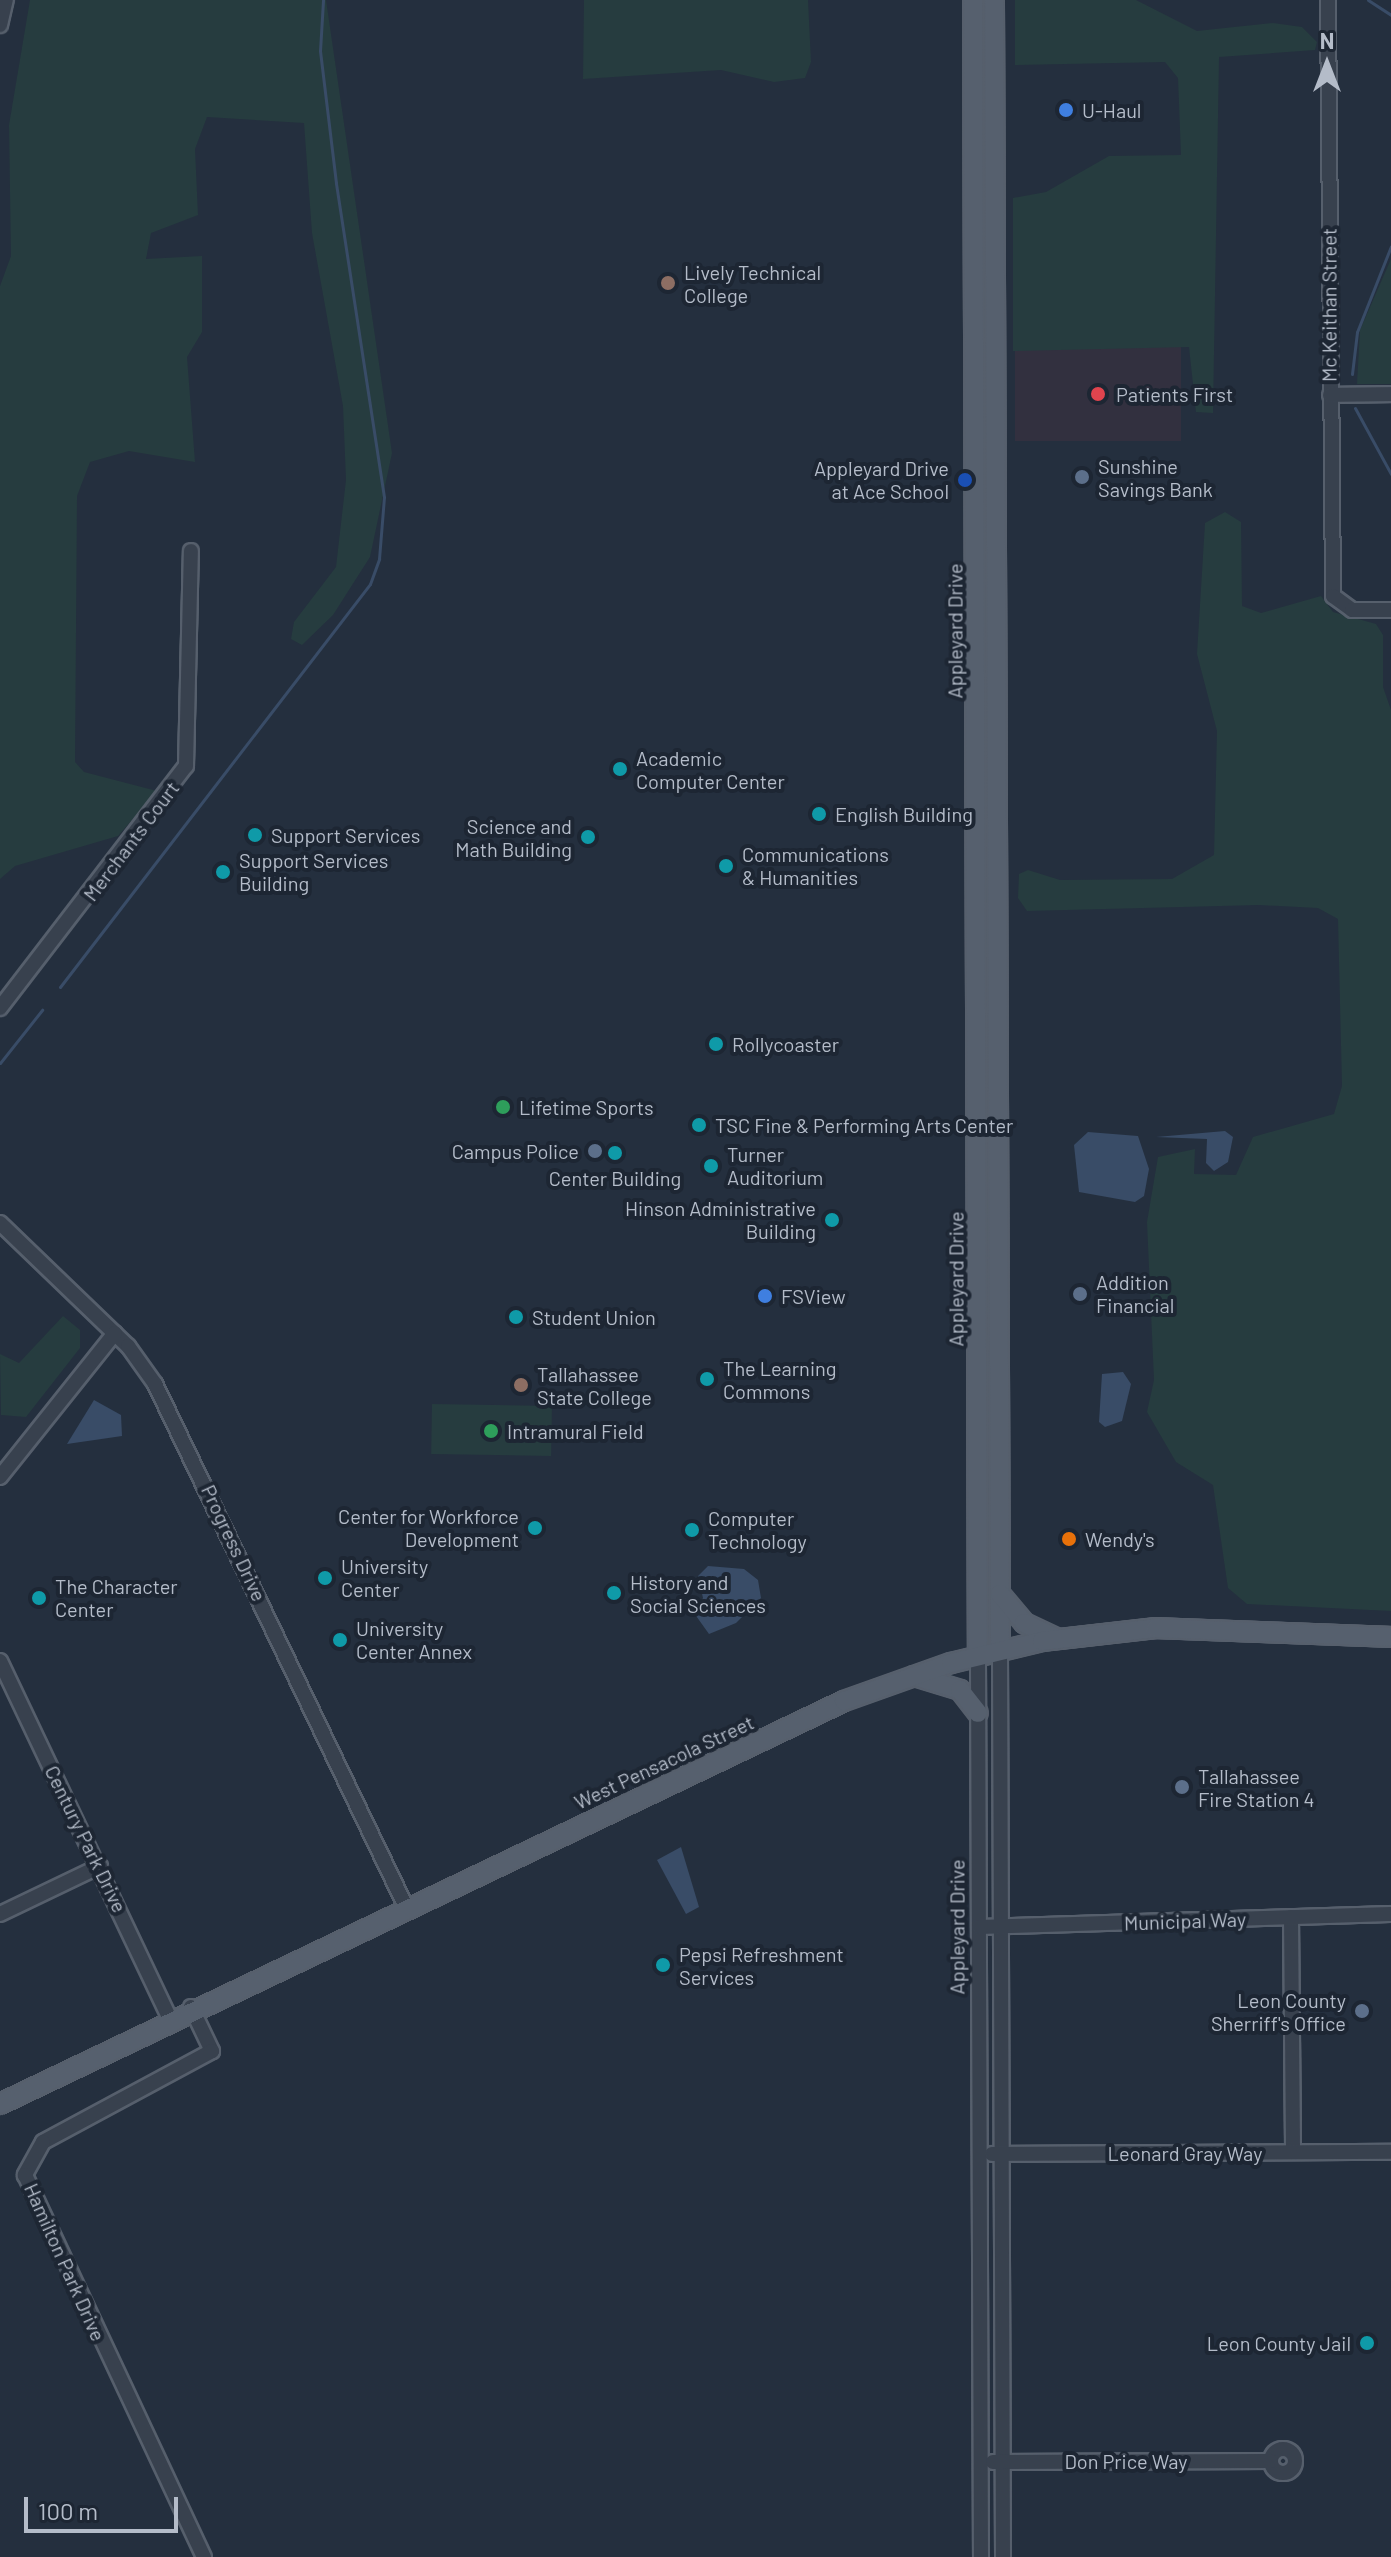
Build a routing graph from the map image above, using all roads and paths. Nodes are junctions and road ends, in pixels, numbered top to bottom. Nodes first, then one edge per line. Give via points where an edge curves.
1 (6, 0) edge
2 (973, 0) edge
3 (994, 0) edge
4 (1328, 0) edge
5 (0, 25) edge
6 (974, 83) junction
7 (996, 83) junction
8 (975, 128) junction
9 (996, 128) junction
10 (1391, 394) edge
11 (1330, 395) junction
12 (976, 473) junction
13 (997, 473) junction
14 (191, 551) dead end
15 (1391, 610) edge
16 (977, 747) junction
17 (998, 747) junction
18 (998, 991) junction
19 (977, 992) junction
20 (0, 1008) edge
21 (977, 1217) junction
22 (999, 1217) junction
23 (0, 1223) edge
24 (115, 1333) junction
25 (999, 1365) junction
26 (978, 1375) junction
27 (0, 1477) edge
28 (1000, 1594) junction
29 (1391, 1637) edge
30 (1058, 1639) junction
31 (1000, 1650) junction
32 (978, 1656) junction
33 (2, 1670) edge
34 (914, 1676) junction
35 (978, 1713) junction
36 (100, 1866) junction
37 (406, 1907) junction
38 (0, 1914) edge
39 (1391, 1914) edge
40 (1291, 1917) junction
41 (979, 1927) junction
42 (1002, 1927) junction
43 (191, 2007) junction
44 (170, 2019) junction
45 (0, 2104) edge
46 (1293, 2152) junction
47 (1391, 2152) edge
48 (980, 2154) junction
49 (1001, 2154) junction
50 (1271, 2461) dead end
51 (981, 2462) junction
52 (1002, 2462) junction
53 (204, 2557) edge
54 (981, 2557) edge
55 (1003, 2557) edge

1 - 5 street
2 - 6 main road, Appleyard Drive
3 - 7 main road
4 - 11 street, Mc Keithan Street
6 - 7 street
6 - 7 street
6 - 8 main road, Appleyard Drive
7 - 9 main road
8 - 9 street
8 - 12 main road, Appleyard Drive
9 - 13 main road
10 - 11 street
11 - 15 street, Mc Keithan Street via 1331,575 1342,607
12 - 13 street
12 - 16 main road, Appleyard Drive
13 - 17 main road
14 - 20 street, Merchants Court via 186,766
16 - 17 street
16 - 19 main road, Appleyard Drive
17 - 18 main road
18 - 19 street
18 - 22 main road
19 - 21 main road, Appleyard Drive
21 - 22 street
21 - 26 main road, Appleyard Drive
22 - 25 main road
23 - 24 street, Progress Drive
24 - 27 street
24 - 37 street, Progress Drive via 172,1413
25 - 26 street
25 - 28 main road
26 - 32 main road, Appleyard Drive
28 - 30 main road via 1024,1623
28 - 31 main road
29 - 30 main road, West Pensacola Street via 1197,1627
30 - 31 main road, West Pensacola Street
31 - 32 main road, West Pensacola Street
31 - 42 street
32 - 34 main road, West Pensacola Street
32 - 35 street, Appleyard Drive
33 - 36 street, Century Park Drive
34 - 35 main road via 960,1690
34 - 37 main road, West Pensacola Street via 844,1701
35 - 41 street, Appleyard Drive
36 - 38 street
36 - 44 street, Century Park Drive
37 - 43 main road, West Pensacola Street
39 - 40 street, Municipal Way
40 - 42 street, Municipal Way
40 - 46 street
41 - 42 street, Municipal Way
41 - 48 street, Appleyard Drive
42 - 49 street
43 - 44 main road, West Pensacola Street
43 - 53 street, Hamilton Park Drive via 212,2051 43,2142 25,2175
44 - 45 main road, West Pensacola Street
46 - 47 street, Leonard Gray Way
46 - 49 street, Leonard Gray Way
48 - 49 street, Leonard Gray Way
48 - 51 street, Appleyard Drive
49 - 52 street
50 - 52 street, Don Price Way
51 - 52 street, Don Price Way
51 - 54 street, Appleyard Drive
52 - 55 street

